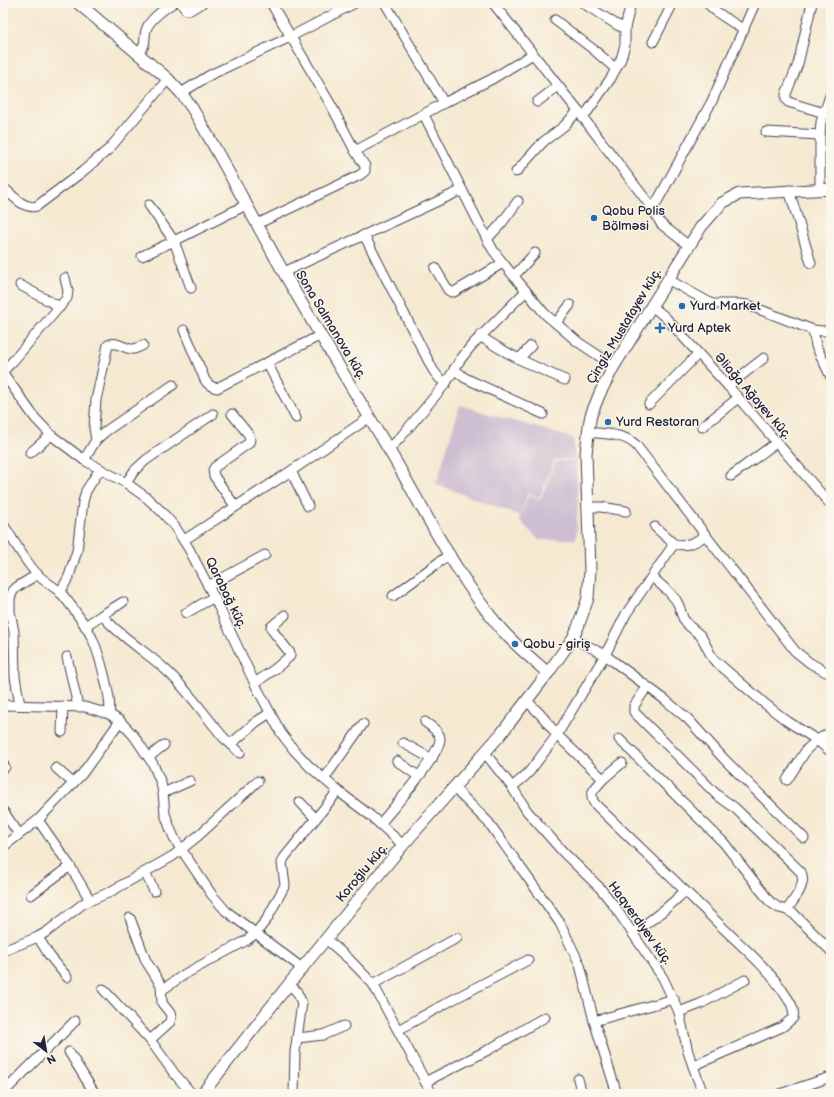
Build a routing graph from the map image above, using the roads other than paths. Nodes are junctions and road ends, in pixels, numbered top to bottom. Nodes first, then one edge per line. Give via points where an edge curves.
1 (78, 3) edge
2 (173, 3) edge
3 (181, 3) edge
4 (202, 3) edge
5 (271, 3) edge
6 (355, 3) edge
7 (385, 3) edge
8 (492, 3) edge
9 (583, 3) edge
10 (631, 3) edge
11 (673, 3) edge
12 (707, 3) edge
13 (755, 3) edge
14 (812, 3) edge
15 (555, 20) dead end
16 (625, 28) junction
17 (744, 30) junction
18 (290, 37) junction
19 (652, 42) dead end
20 (138, 54) junction
21 (533, 54) junction
22 (616, 69) junction
23 (168, 79) junction
24 (558, 86) junction
25 (181, 93) junction
26 (831, 93) edge
27 (537, 102) dead end
28 (444, 103) junction
29 (827, 114) edge
30 (424, 115) junction
31 (581, 115) junction
32 (766, 132) dead end
33 (820, 135) junction
34 (355, 151) junction
35 (516, 172) dead end
36 (3, 187) edge
37 (826, 189) edge
38 (462, 190) junction
39 (789, 190) junction
40 (518, 201) dead end
41 (246, 204) junction
42 (150, 205) dead end
43 (653, 208) junction
44 (257, 224) junction
45 (364, 235) junction
46 (487, 238) junction
47 (174, 241) junction
48 (688, 246) junction
49 (535, 253) dead end
50 (142, 256) dead end
51 (503, 263) junction
52 (810, 263) dead end
53 (435, 268) dead end
54 (284, 272) junction
55 (514, 276) junction
56 (65, 278) dead end
57 (668, 280) junction
58 (20, 285) dead end
59 (191, 288) dead end
60 (526, 291) junction
61 (570, 305) dead end
62 (652, 306) junction
63 (60, 307) junction
64 (556, 323) junction
65 (184, 330) dead end
66 (813, 330) junction
67 (831, 330) edge
68 (321, 335) junction
69 (480, 336) junction
70 (144, 345) dead end
71 (531, 346) dead end
72 (698, 354) junction
73 (764, 358) dead end
74 (519, 359) junction
75 (266, 363) junction
76 (614, 366) junction
77 (454, 370) junction
78 (3, 372) edge
79 (831, 377) edge
80 (565, 380) dead end
81 (446, 383) junction
82 (172, 386) dead end
83 (728, 386) junction
84 (738, 398) junction
85 (649, 404) dead end
86 (213, 414) dead end
87 (232, 414) dead end
88 (543, 414) dead end
89 (370, 417) junction
90 (296, 418) dead end
91 (702, 427) dead end
92 (588, 432) junction
93 (51, 435) junction
94 (96, 440) junction
95 (777, 442) junction
96 (389, 449) junction
97 (30, 453) dead end
98 (84, 460) junction
99 (100, 469) junction
100 (292, 471) junction
101 (731, 476) dead end
102 (126, 483) junction
103 (831, 505) edge
104 (235, 506) junction
105 (308, 506) dead end
106 (587, 507) junction
107 (626, 511) dead end
108 (3, 524) edge
109 (656, 527) dead end
110 (706, 534) junction
111 (184, 540) junction
112 (674, 544) junction
113 (450, 554) junction
114 (265, 556) dead end
115 (38, 574) junction
116 (652, 577) junction
117 (208, 586) junction
118 (60, 593) junction
119 (393, 596) dead end
120 (214, 597) junction
121 (123, 602) dead end
122 (186, 613) dead end
123 (102, 615) junction
124 (286, 615) dead end
125 (85, 626) junction
126 (573, 638) junction
127 (605, 655) junction
128 (67, 657) dead end
129 (826, 672) dead end
130 (548, 673) junction
131 (255, 683) junction
132 (647, 687) junction
133 (527, 701) junction
134 (3, 705) edge
135 (20, 705) junction
136 (62, 706) junction
137 (78, 706) junction
138 (270, 713) junction
139 (109, 714) junction
140 (120, 721) junction
141 (425, 722) dead end
142 (363, 724) dead end
143 (62, 732) dead end
144 (831, 732) edge
145 (557, 735) junction
146 (619, 739) dead end
147 (817, 740) junction
148 (403, 743) dead end
149 (231, 744) junction
150 (164, 745) dead end
151 (831, 752) edge
152 (240, 753) dead end
153 (485, 753) junction
154 (149, 757) junction
155 (432, 759) junction
156 (397, 761) dead end
157 (622, 763) dead end
158 (56, 768) dead end
159 (418, 776) junction
160 (324, 779) junction
161 (603, 779) junction
162 (787, 780) dead end
163 (190, 781) dead end
164 (258, 781) dead end
165 (73, 784) junction
166 (512, 787) junction
167 (454, 788) junction
168 (338, 791) junction
169 (163, 793) junction
170 (300, 802) dead end
171 (3, 811) edge
172 (315, 818) junction
173 (38, 820) junction
174 (380, 824) junction
175 (19, 834) junction
176 (804, 838) dead end
177 (404, 846) junction
178 (3, 847) edge
179 (182, 850) junction
180 (70, 866) junction
181 (145, 872) junction
182 (685, 890) junction
183 (154, 891) dead end
184 (31, 895) dead end
185 (90, 900) junction
186 (787, 910) junction
187 (130, 918) dead end
188 (633, 932) junction
189 (255, 934) junction
190 (38, 937) junction
191 (457, 938) dead end
192 (326, 939) junction
193 (3, 951) edge
194 (831, 951) edge
195 (528, 960) dead end
196 (302, 968) junction
197 (67, 978) dead end
198 (745, 980) dead end
199 (289, 984) junction
200 (373, 984) junction
201 (103, 989) dead end
202 (162, 990) junction
203 (674, 999) junction
204 (679, 1012) junction
205 (545, 1018) dead end
206 (75, 1021) dead end
207 (594, 1021) junction
208 (344, 1026) dead end
209 (398, 1030) junction
210 (297, 1038) junction
211 (150, 1040) junction
212 (69, 1052) dead end
213 (692, 1066) junction
214 (831, 1078) edge
215 (578, 1079) dead end
216 (425, 1082) junction
217 (3, 1093) edge
218 (95, 1094) edge
219 (192, 1094) edge
220 (202, 1094) edge
221 (294, 1094) edge
222 (432, 1094) edge
223 (582, 1094) edge
224 (617, 1094) edge
225 (703, 1094) edge
226 (780, 1094) edge

1 - 20 street, Sona Salmanova küç.
2 - 20 street via 149,24 145,46
3 - 4 street via 186,10
5 - 18 street
6 - 18 street
7 - 28 street
8 - 21 street
9 - 16 street
10 - 16 street
11 - 19 street
12 - 17 street
13 - 17 street
14 - 29 street via 798,64 786,99 788,102
15 - 22 street
16 - 22 street via 625,45
17 - 43 street via 712,101
18 - 25 street via 210,75
18 - 34 street
20 - 23 street, Sona Salmanova küç.
21 - 24 street
21 - 28 street via 518,65
22 - 31 street
23 - 25 street, Sona Salmanova küç.
23 - 36 street via 109,149 38,206 25,205
24 - 27 street
24 - 31 street
25 - 41 street, Sona Salmanova küç. via 200,121
26 - 29 street
28 - 30 street
29 - 33 street
30 - 34 street
30 - 38 street
31 - 35 street via 543,142
31 - 43 street
32 - 33 street
33 - 37 street
34 - 44 street via 365,166 360,175
37 - 39 street, Çingiz Mustafayev küç.
38 - 45 street
38 - 46 street
39 - 48 street, Çingiz Mustafayev küç. via 748,192 730,198 710,216
39 - 52 street
40 - 46 street
41 - 44 street, Sona Salmanova küç.
41 - 47 street
42 - 47 street
43 - 48 street via 661,224
44 - 54 street, Sona Salmanova küç.
45 - 54 street
45 - 81 street via 433,370
46 - 51 street
47 - 50 street
47 - 59 street
48 - 57 street, Çingiz Mustafayev küç.
49 - 55 street
51 - 53 street via 454,292 448,290
51 - 55 street
54 - 68 street, Sona Salmanova küç.
55 - 60 street
56 - 63 street via 67,298
57 - 62 street, Çingiz Mustafayev küç.
57 - 66 street via 712,304 748,305
58 - 63 street
60 - 64 street
60 - 69 street
61 - 64 street
62 - 72 street, Əliağa Ağayev küç.
62 - 76 street, Çingiz Mustafayev küç.
63 - 78 street
64 - 76 street via 578,342
65 - 75 street via 205,380 212,387 224,386
66 - 67 street
66 - 79 street via 816,346
68 - 75 street
68 - 89 street, Sona Salmanova küç.
69 - 74 street
69 - 77 street
70 - 94 street via 132,349 112,343 108,345 95,406
71 - 74 street
72 - 83 street, Əliağa Ağayev küç.
72 - 85 street
73 - 83 street
74 - 80 street
75 - 90 street
76 - 92 street, Çingiz Mustafayev küç. via 594,407
77 - 81 street
77 - 88 street via 465,378
78 - 93 street, Qarabağ küç. via 35,418
81 - 96 street
82 - 94 street
83 - 84 street, Əliağa Ağayev küç.
84 - 91 street
84 - 95 street, Əliağa Ağayev küç.
86 - 102 street via 146,460
87 - 104 street via 249,435 249,443 215,467 213,474
89 - 96 street, Sona Salmanova küç.
89 - 100 street
92 - 106 street, Çingiz Mustafayev küç.
92 - 110 street via 630,439
93 - 97 street
93 - 98 street, Qarabağ küç.
94 - 98 street
95 - 101 street
95 - 103 street, Əliağa Ağayev küç.
96 - 113 street, Sona Salmanova küç.
98 - 99 street, Qarabağ küç.
99 - 102 street, Qarabağ küç.
99 - 118 street via 86,491 77,551
100 - 104 street
100 - 105 street
102 - 111 street, Qarabağ küç. via 162,512
104 - 111 street
106 - 107 street
106 - 126 street, Çingiz Mustafayev küç. via 590,588
108 - 115 street
109 - 112 street
110 - 112 street via 694,543
110 - 129 street via 795,651
111 - 117 street, Qarabağ küç.
112 - 116 street
113 - 119 street
113 - 130 street, Sona Salmanova küç. via 493,620
114 - 117 street
115 - 118 street
115 - 135 street via 12,591 10,598 15,677
116 - 127 street via 626,614
116 - 147 street via 676,600 683,618 701,636 713,659 787,721
117 - 120 street, Qarabağ küç.
118 - 125 street
120 - 122 street
120 - 131 street, Qarabağ küç.
121 - 123 street
123 - 125 street
123 - 149 street via 117,632 168,671
124 - 131 street via 271,627 290,656
125 - 139 street via 95,644 109,694
126 - 127 street
126 - 130 street, Çingiz Mustafayev küç.
127 - 132 street
127 - 145 street
128 - 137 street
130 - 133 street, Koroğlu küç.
131 - 138 street, Qarabağ küç.
132 - 176 street via 688,719 724,759
132 - 186 street via 634,706 637,716 717,795 746,818 801,872 801,888
133 - 145 street
133 - 153 street, Koroğlu küç.
134 - 135 street
135 - 136 street
136 - 137 street
136 - 143 street
137 - 139 street
138 - 149 street
138 - 160 street, Qarabağ küç. via 294,750
139 - 140 street
140 - 154 street
140 - 165 street via 89,767
141 - 155 street via 440,737
142 - 160 street
144 - 147 street
145 - 161 street
145 - 166 street via 524,778
146 - 186 street via 724,843 770,902
147 - 151 street
147 - 162 street via 807,749
148 - 155 street
149 - 152 street
150 - 154 street
153 - 166 street, Haqverdiyev küç.
153 - 167 street, Koroğlu küç.
154 - 169 street via 158,774
155 - 159 street
156 - 159 street
157 - 161 street
158 - 165 street
159 - 174 street
160 - 168 street, Qarabağ küç.
161 - 182 street via 592,792 595,804
163 - 169 street
164 - 179 street
165 - 173 street
166 - 188 street, Haqverdiyev küç. via 527,811 600,888
167 - 177 street, Koroğlu küç.
167 - 207 street via 489,823 560,923 580,965
168 - 172 street
168 - 174 street, Qarabağ küç.
169 - 179 street via 167,821
170 - 172 street
171 - 175 street
172 - 189 street via 284,858 282,863 285,885 267,919
173 - 175 street
173 - 180 street
174 - 177 street, Qarabağ küç.
175 - 178 street
177 - 192 street, Koroğlu küç.
179 - 181 street
179 - 189 street via 218,903
180 - 184 street
180 - 185 street
181 - 183 street
181 - 185 street
182 - 188 street via 654,919
182 - 213 street via 773,978 786,995 794,1012 793,1018 782,1027
185 - 190 street
186 - 194 street
187 - 202 street via 146,961
188 - 203 street, Haqverdiyev küç.
189 - 196 street
189 - 202 street
190 - 193 street
190 - 197 street
191 - 200 street
192 - 196 street, Koroğlu küç.
192 - 200 street
195 - 209 street
196 - 199 street, Koroğlu küç.
198 - 204 street
199 - 210 street via 302,1002
199 - 220 street, Koroğlu küç.
200 - 209 street
201 - 211 street
202 - 211 street via 162,1003 171,1018 170,1022
203 - 204 street, Haqverdiyev küç.
203 - 207 street
204 - 213 street, Haqverdiyev küç.
205 - 216 street
206 - 217 street
207 - 224 street
208 - 210 street via 323,1035
209 - 216 street
210 - 221 street
211 - 219 street
212 - 218 street
213 - 225 street, Haqverdiyev küç.
214 - 226 street
215 - 223 street
216 - 222 street

